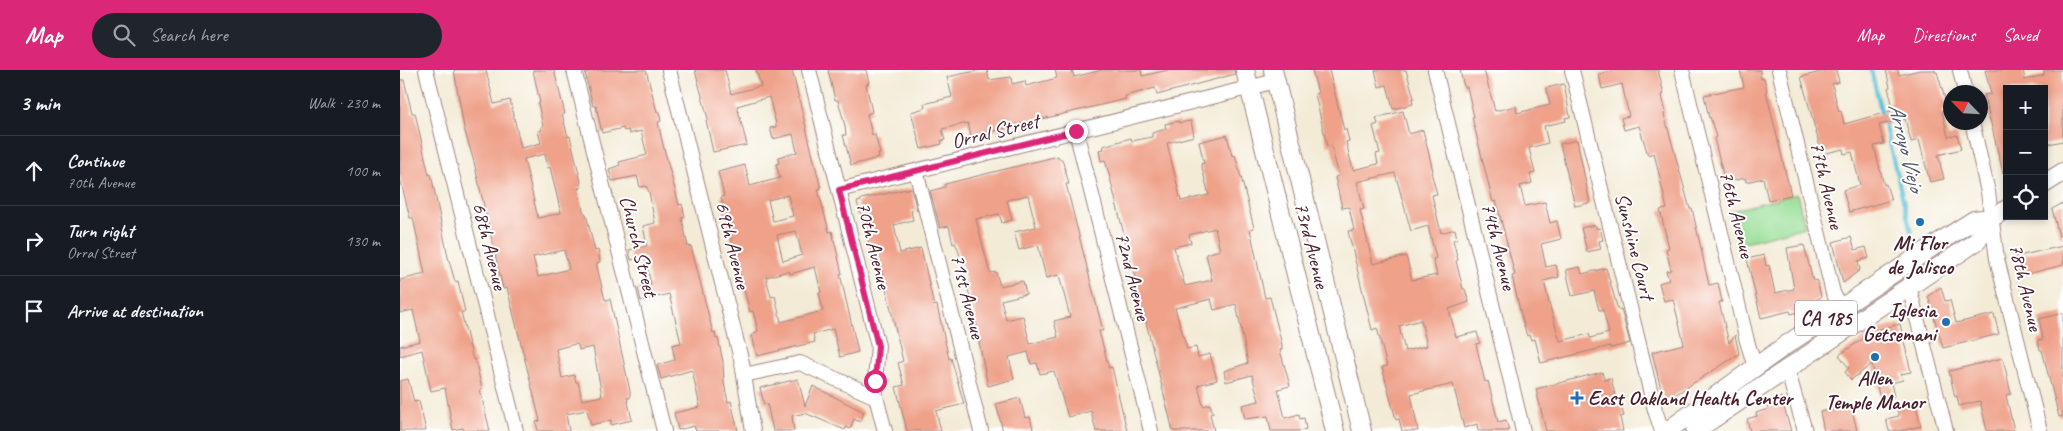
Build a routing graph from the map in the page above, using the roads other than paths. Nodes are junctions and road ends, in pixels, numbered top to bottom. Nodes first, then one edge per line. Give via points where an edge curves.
1 (426, 70) edge
2 (574, 70) edge
3 (669, 70) edge
4 (809, 70) edge
5 (1245, 70) edge
6 (1436, 70) edge
7 (1572, 70) edge
8 (1682, 70) edge
9 (1779, 70) edge
10 (1960, 70) edge
11 (1275, 76) edge
12 (1963, 85) edge
13 (1250, 89) junction
14 (1974, 130) edge
15 (1076, 131) junction
16 (916, 171) junction
17 (2063, 172) edge
18 (2048, 181) edge
19 (839, 190) junction
20 (2003, 211) edge
21 (1991, 218) junction
22 (1909, 287) junction
23 (1841, 308) junction
24 (1755, 368) junction
25 (1787, 369) junction
26 (744, 375) junction
27 (876, 397) junction
28 (516, 431) edge
29 (664, 431) edge
30 (753, 431) edge
31 (885, 431) edge
32 (981, 431) edge
33 (1151, 431) edge
34 (1335, 431) edge
35 (1362, 431) edge
36 (1523, 431) edge
37 (1662, 431) edge
38 (1667, 431) edge
39 (1695, 431) edge
40 (1805, 431) edge
41 (1946, 431) edge
42 (2040, 431) edge

1 - 28 street, 68th Avenue
2 - 29 street, Church Street
3 - 26 street, 69th Avenue
4 - 19 street, 70th Avenue
5 - 13 main road, 73rd Avenue
6 - 36 street, 74th Avenue
7 - 37 street, Sunshine Court
8 - 24 street, 76th Avenue
9 - 23 street, 77th Avenue via 1833,293
10 - 12 street
11 - 13 street, Orral Street
11 - 35 main road, 73rd Avenue
13 - 15 street, Orral Street
13 - 34 main road, 73rd Avenue
14 - 21 street, 78th Avenue
15 - 16 street, Orral Street
15 - 33 street, 72nd Avenue
16 - 19 street, Orral Street
16 - 32 street, 71st Avenue
17 - 18 main road
19 - 27 street, 70th Avenue via 878,346
20 - 21 main road, CA 185
21 - 22 main road, CA 185 via 1978,241
21 - 23 main road, CA 185 via 1974,220
21 - 42 street, 78th Avenue via 1997,259
22 - 25 main road, CA 185
22 - 41 street
23 - 24 main road, CA 185
24 - 38 main road, CA 185
25 - 39 main road, CA 185
25 - 40 street
26 - 27 street via 800,363
26 - 30 street, 69th Avenue
27 - 31 street, 70th Avenue

